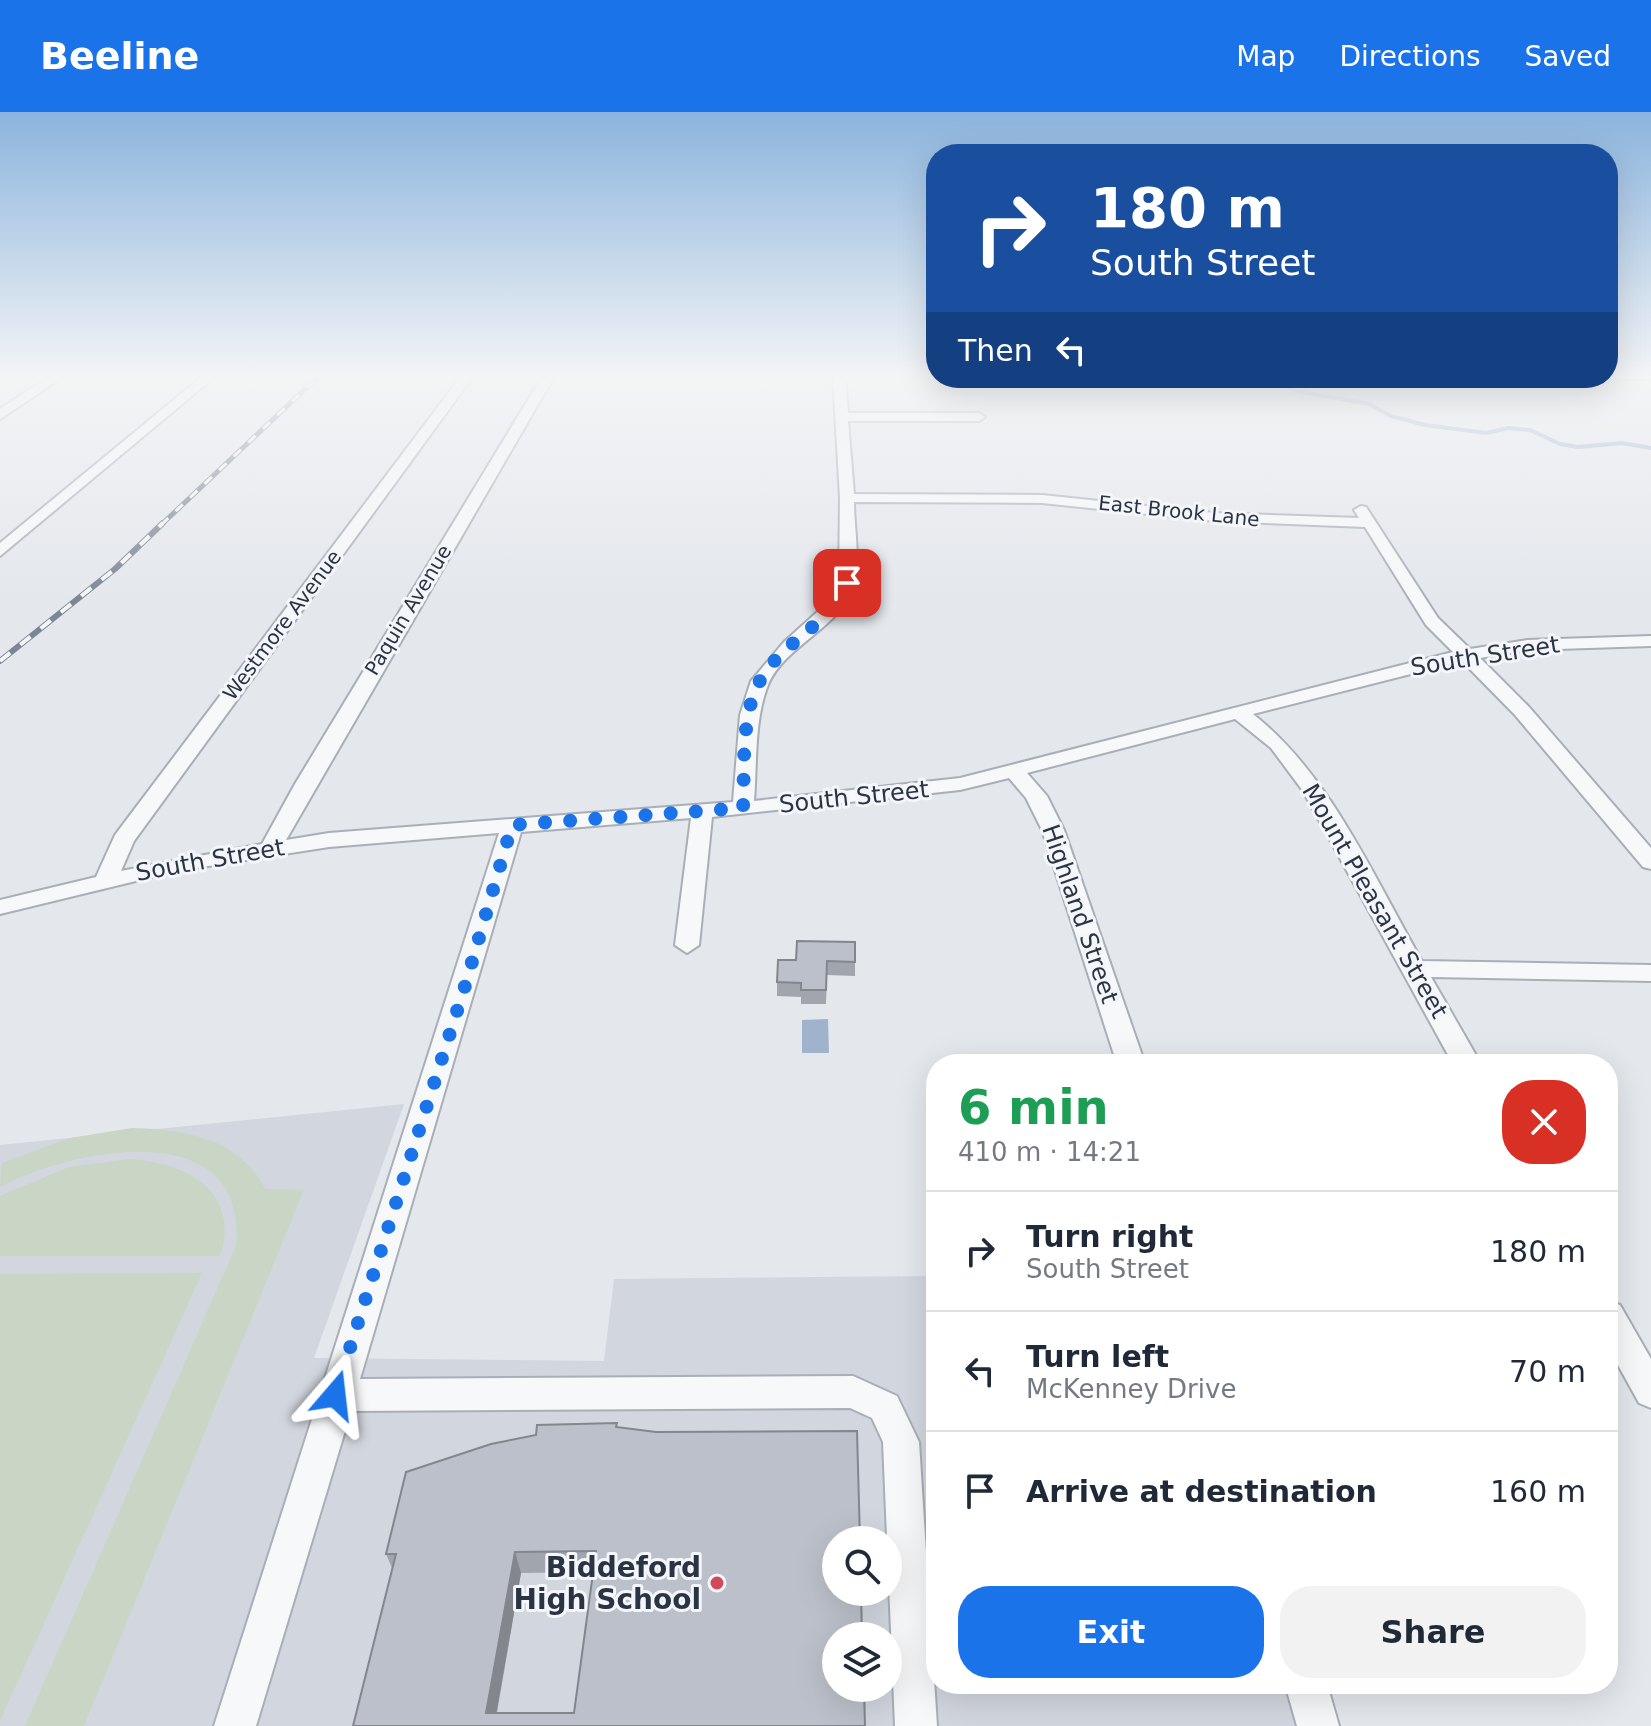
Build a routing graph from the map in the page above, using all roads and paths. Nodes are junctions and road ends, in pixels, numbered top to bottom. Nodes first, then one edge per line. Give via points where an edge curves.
1 (121, 450) edge
2 (412, 450) edge
3 (504, 450) edge
4 (843, 450) edge
5 (847, 498) junction
6 (0, 551) edge
7 (1651, 641) edge
8 (1463, 655) junction
9 (1238, 712) junction
10 (1015, 772) junction
11 (743, 808) junction
12 (701, 811) junction
13 (512, 825) junction
14 (271, 848) junction
15 (1651, 862) edge
16 (106, 880) junction
17 (0, 907) edge
18 (687, 945) dead end
19 (1414, 969) junction
20 (1651, 973) edge
21 (1128, 1054) edge
22 (1461, 1054) edge
23 (1618, 1333) edge
24 (1651, 1392) edge
25 (335, 1395) junction
26 (1309, 1694) edge
27 (235, 1726) edge
28 (916, 1726) edge
29 (1318, 1726) edge

1 - 6 street
2 - 16 street, Westmore Avenue via 123,840
3 - 14 street, Paquin Avenue
4 - 5 street
5 - 8 street, East Brook Lane via 1042,499 1214,517 1364,516 1413,594
5 - 11 street via 847,583 832,608 760,681 750,715
7 - 8 street, South Street via 1527,645
8 - 9 street, South Street
8 - 15 street via 1522,711
9 - 10 street, South Street
9 - 19 street, Mount Pleasant Street via 1298,768
10 - 11 street, South Street via 878,796
10 - 21 street, Highland Street via 1036,796 1053,830
11 - 12 street, South Street
12 - 13 street, South Street
12 - 18 street
13 - 14 street, South Street
13 - 25 street
14 - 16 street, South Street
16 - 17 street, South Street
19 - 20 street
19 - 22 street, Mount Pleasant Street
23 - 24 street
25 - 27 street
25 - 28 street via 853,1392 868,1397 885,1407 901,1442
26 - 29 street

